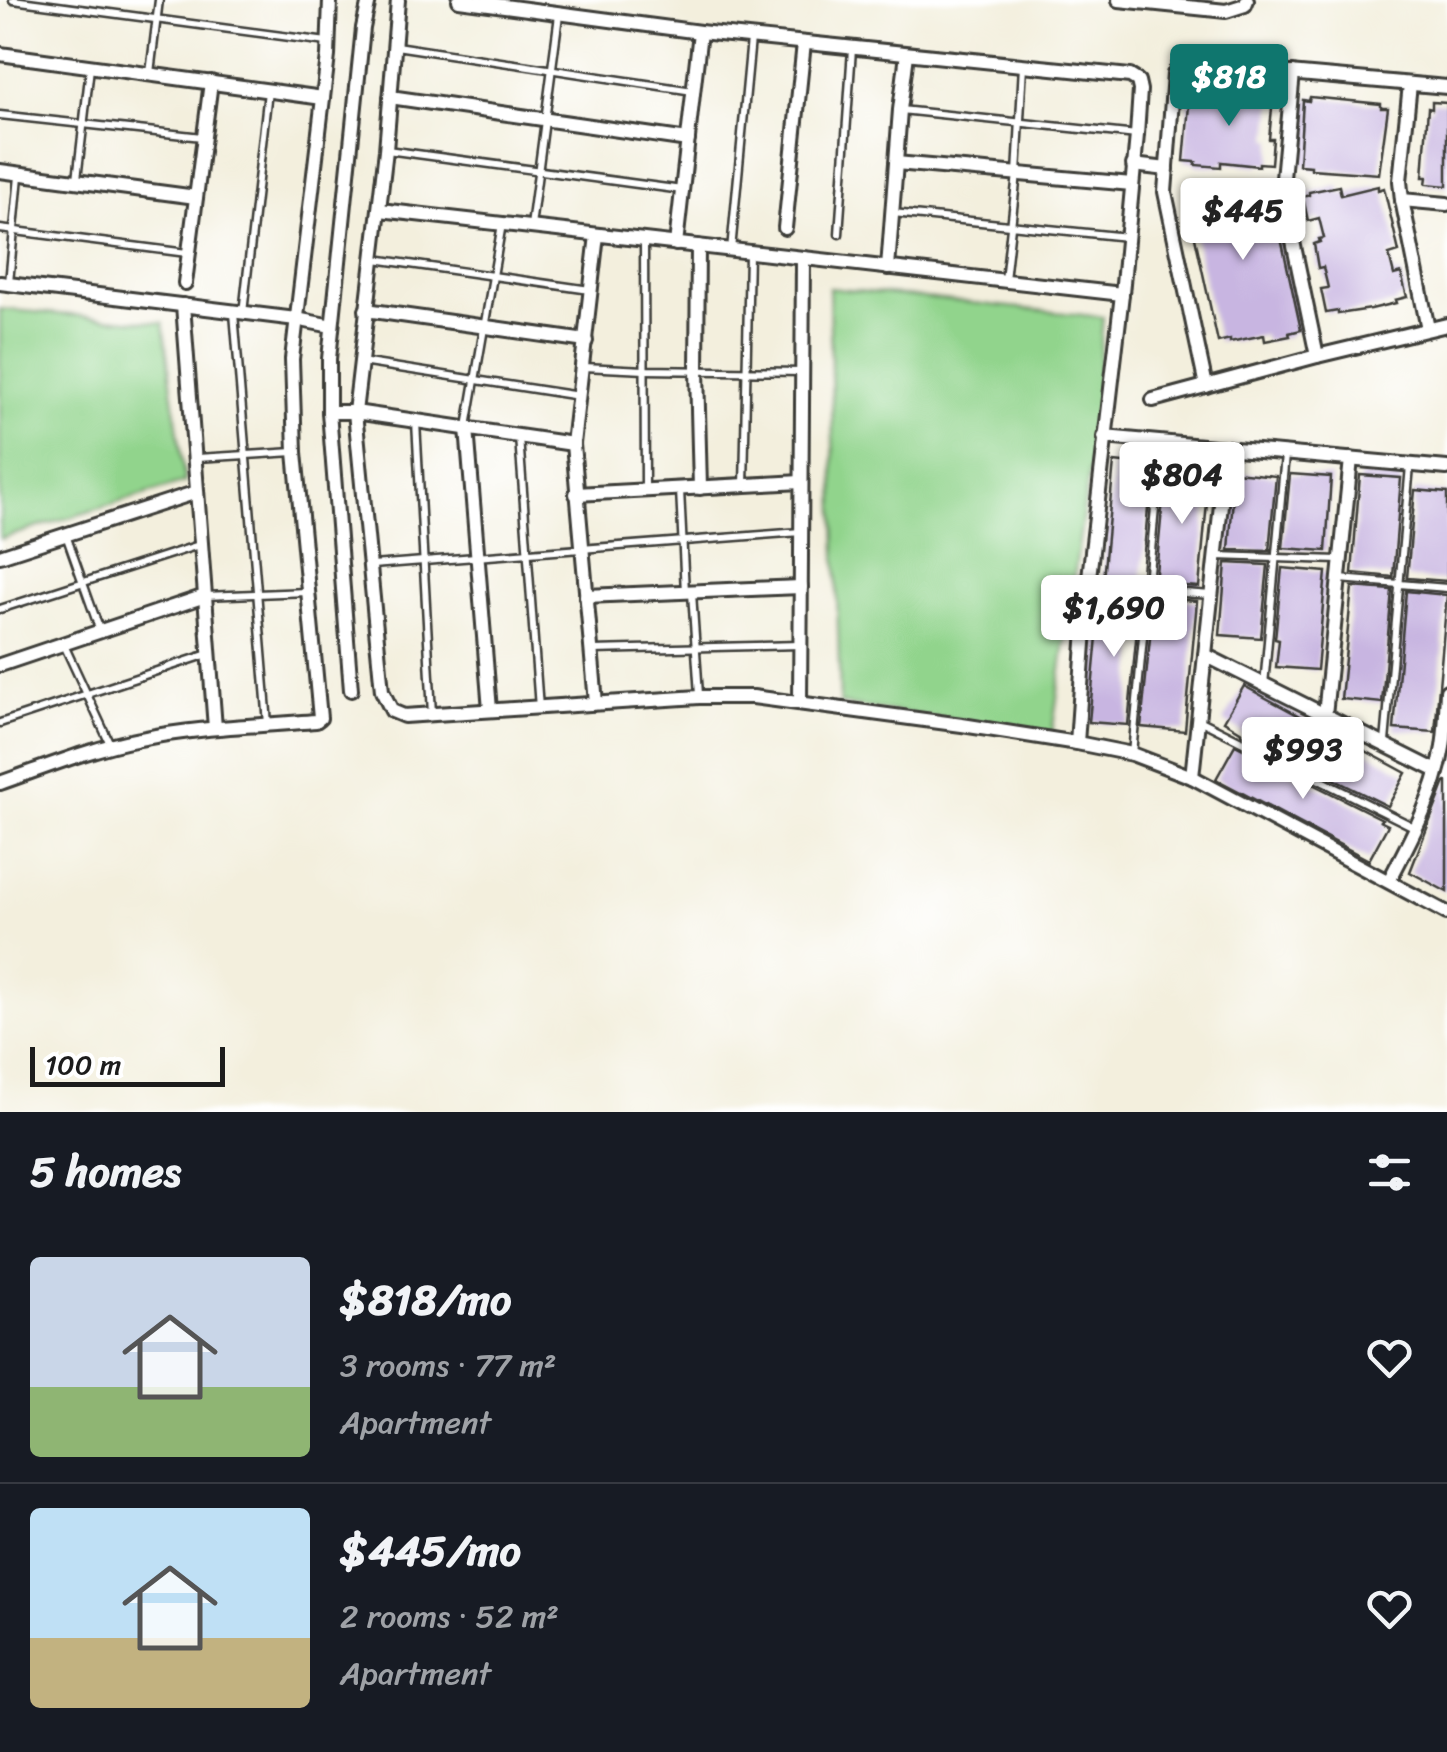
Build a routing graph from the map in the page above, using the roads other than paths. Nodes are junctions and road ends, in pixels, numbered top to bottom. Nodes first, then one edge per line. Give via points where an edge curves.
1 (13, 0) edge
2 (158, 0) edge
3 (330, 0) edge
4 (369, 0) edge
5 (398, 0) edge
6 (459, 0) edge
7 (1122, 0) edge
8 (1246, 3) edge
9 (560, 14) junction
10 (156, 18) junction
11 (700, 32) junction
12 (751, 38) junction
13 (328, 42) junction
14 (804, 43) junction
15 (395, 46) junction
16 (852, 48) junction
17 (0, 54) edge
18 (907, 54) junction
19 (1023, 65) junction
20 (91, 66) junction
21 (552, 69) junction
22 (150, 74) junction
23 (1293, 74) junction
24 (211, 82) junction
25 (1410, 84) junction
26 (1447, 87) edge
27 (268, 90) junction
28 (693, 91) junction
29 (390, 97) junction
30 (323, 98) junction
31 (900, 110) junction
32 (0, 115) edge
33 (546, 120) junction
34 (1020, 122) junction
35 (82, 126) junction
36 (1137, 134) junction
37 (204, 138) junction
38 (688, 140) junction
39 (386, 150) junction
40 (896, 163) junction
41 (1133, 165) junction
42 (1167, 169) junction
43 (0, 171) edge
44 (538, 171) junction
45 (20, 174) junction
46 (1016, 174) junction
47 (77, 181) junction
48 (1132, 184) junction
49 (682, 190) junction
50 (196, 198) junction
51 (1402, 200) junction
52 (1447, 204) edge
53 (380, 210) junction
54 (892, 213) junction
55 (502, 224) junction
56 (1010, 226) junction
57 (531, 227) junction
58 (785, 228) dead end
59 (0, 230) edge
60 (14, 231) junction
61 (839, 234) dead end
62 (598, 235) junction
63 (1126, 236) junction
64 (644, 240) junction
65 (676, 244) junction
66 (698, 246) junction
67 (731, 250) junction
68 (749, 252) junction
69 (189, 253) junction
70 (373, 258) junction
71 (803, 258) junction
72 (888, 268) junction
73 (492, 276) junction
74 (1005, 281) junction
75 (185, 283) dead end
76 (4, 284) edge
77 (593, 290) junction
78 (1122, 294) junction
79 (183, 306) junction
80 (366, 310) junction
81 (238, 312) junction
82 (296, 319) junction
83 (1447, 325) edge
84 (332, 326) junction
85 (483, 326) junction
86 (1428, 329) junction
87 (586, 341) junction
88 (1317, 356) junction
89 (360, 362) junction
90 (584, 366) junction
91 (645, 370) junction
92 (697, 370) junction
93 (746, 371) junction
94 (802, 372) junction
95 (474, 380) junction
96 (1206, 386) junction
97 (579, 396) junction
98 (1153, 400) dead end
99 (328, 412) junction
100 (356, 412) junction
101 (416, 421) junction
102 (467, 428) junction
103 (519, 436) junction
104 (1104, 438) junction
105 (1161, 442) junction
106 (573, 444) junction
107 (1227, 448) junction
108 (295, 452) junction
109 (1286, 453) junction
110 (246, 455) junction
111 (195, 458) junction
112 (1351, 459) junction
113 (1410, 464) junction
114 (1447, 468) edge
115 (802, 482) junction
116 (744, 486) junction
117 (700, 488) junction
118 (680, 489) junction
119 (645, 490) junction
120 (198, 492) junction
121 (576, 494) junction
122 (801, 532) junction
123 (66, 534) junction
124 (682, 541) junction
125 (201, 544) junction
126 (583, 548) junction
127 (527, 552) junction
128 (0, 556) edge
129 (1216, 556) junction
130 (477, 557) junction
131 (1276, 558) junction
132 (1341, 560) junction
133 (424, 561) junction
134 (370, 565) junction
135 (1339, 579) junction
136 (83, 584) junction
137 (1399, 584) junction
138 (1088, 586) junction
139 (800, 587) junction
140 (1447, 588) edge
141 (1147, 590) junction
142 (309, 592) junction
143 (688, 592) junction
144 (257, 594) junction
145 (1211, 595) junction
146 (205, 596) junction
147 (586, 596) junction
148 (0, 610) edge
149 (100, 631) junction
150 (63, 644) junction
151 (800, 645) junction
152 (696, 648) junction
153 (592, 650) junction
154 (210, 654) junction
155 (1205, 655) junction
156 (0, 665) edge
157 (1264, 685) junction
158 (351, 690) dead end
159 (1447, 690) edge
160 (87, 694) junction
161 (699, 697) junction
162 (800, 702) junction
163 (596, 703) junction
164 (538, 708) junction
165 (490, 710) junction
166 (432, 714) junction
167 (1325, 715) junction
168 (1198, 719) junction
169 (0, 723) edge
170 (1340, 723) junction
171 (268, 726) junction
172 (215, 728) junction
173 (1077, 743) junction
174 (1384, 745) junction
175 (111, 746) junction
176 (1445, 748) edge
177 (1132, 754) junction
178 (1437, 771) junction
179 (1307, 774) junction
180 (1192, 776) junction
181 (0, 783) edge
182 (1416, 828) junction
183 (1388, 882) junction
184 (1447, 913) edge

1 - 10 lane
2 - 10 lane
3 - 13 street
4 - 84 street
5 - 15 street
6 - 9 street
7 - 8 street via 1226,11
9 - 11 street
9 - 21 lane
10 - 13 lane
10 - 22 lane
11 - 12 street
11 - 28 street
12 - 14 street
12 - 67 lane
13 - 30 street
14 - 16 street
14 - 58 street
15 - 21 lane
15 - 29 street
16 - 18 street
16 - 61 lane
17 - 20 street
18 - 19 street
18 - 31 street
19 - 34 lane
19 - 36 street via 1130,76 1140,90
20 - 22 street
20 - 35 lane
21 - 28 lane
21 - 33 lane
22 - 24 street
23 - 25 street
23 - 42 street via 1178,67
23 - 88 street via 1282,189
24 - 27 street
24 - 37 street
25 - 26 street
25 - 51 street
27 - 30 street
27 - 81 lane
28 - 38 street
29 - 33 street
29 - 39 street
30 - 82 street
31 - 34 lane
31 - 40 street
32 - 35 lane
33 - 38 street
33 - 44 lane
34 - 36 lane
34 - 46 lane
35 - 37 lane
35 - 47 lane
36 - 41 street
37 - 50 street
38 - 49 street
39 - 44 lane
39 - 53 street
40 - 46 street
40 - 54 street
41 - 42 street
41 - 48 street
42 - 96 street via 1168,210
43 - 45 street
44 - 49 lane
44 - 57 lane
45 - 47 street
45 - 60 lane
46 - 48 street
46 - 56 lane
47 - 50 street
48 - 63 street
49 - 65 street
50 - 69 street
51 - 52 street
51 - 86 street
53 - 55 street
53 - 70 street
54 - 56 lane
54 - 72 street
55 - 57 street
55 - 73 lane
56 - 63 lane
56 - 74 lane
57 - 62 street
59 - 60 lane
60 - 69 lane
60 - 76 lane
62 - 64 street
62 - 77 street
63 - 78 street
64 - 65 street
64 - 91 lane
65 - 66 street
66 - 67 street
66 - 92 street
67 - 68 street
68 - 71 street
68 - 93 lane
69 - 75 street
70 - 73 lane
70 - 80 street
71 - 72 street
71 - 94 street
72 - 74 street
73 - 77 lane
73 - 85 lane
74 - 78 street
76 - 79 street
77 - 87 street
78 - 104 street
79 - 81 street
79 - 111 street
80 - 85 street
80 - 89 street
81 - 82 street
81 - 110 lane
82 - 84 street
82 - 108 street
83 - 86 street
84 - 99 street
85 - 87 street
85 - 95 lane
86 - 88 street
87 - 90 street
88 - 96 street
89 - 95 lane
89 - 100 street
90 - 91 lane
90 - 97 street
91 - 92 lane
91 - 119 lane
92 - 93 lane
92 - 117 street
93 - 94 lane
93 - 116 lane
94 - 115 street
95 - 97 lane
95 - 102 lane
96 - 98 street
97 - 106 street
99 - 100 street
99 - 158 street
100 - 101 street
100 - 134 street
101 - 102 street
101 - 133 lane
102 - 103 street
102 - 130 street
103 - 106 street
103 - 127 lane
104 - 105 street
104 - 138 street
105 - 107 street
105 - 141 lane
106 - 121 street
107 - 109 street
107 - 129 street
108 - 110 lane
108 - 142 street
109 - 112 street
109 - 131 lane
110 - 111 lane
110 - 144 lane
111 - 120 street
112 - 113 street
112 - 132 street
113 - 114 street
113 - 137 lane
115 - 116 street
115 - 122 street
116 - 117 street
117 - 118 street
118 - 119 street
118 - 124 lane
119 - 121 street
120 - 123 street
120 - 125 street
121 - 126 street
122 - 124 lane
122 - 139 street
123 - 128 street
123 - 136 lane
124 - 126 lane
124 - 143 lane
125 - 136 lane
125 - 146 street
126 - 127 lane
126 - 147 street
127 - 130 lane
127 - 164 lane
129 - 131 lane
129 - 145 street
130 - 133 lane
130 - 165 street
131 - 132 lane
131 - 157 lane
132 - 135 street
133 - 134 lane
133 - 166 lane
134 - 166 street via 382,692 392,711
135 - 137 lane
135 - 167 street
136 - 148 lane
136 - 149 lane
137 - 140 lane
137 - 174 lane
138 - 141 lane
138 - 173 street
139 - 143 street
139 - 151 street
141 - 145 lane
141 - 177 lane
142 - 144 lane
142 - 171 street via 320,718
143 - 147 street
143 - 152 lane
144 - 146 lane
144 - 171 lane
145 - 155 street
146 - 149 street
146 - 154 street
147 - 153 street
149 - 150 street
150 - 156 street
150 - 160 lane
151 - 152 lane
151 - 162 street
152 - 153 lane
152 - 161 lane
153 - 163 street
154 - 160 lane
154 - 172 street
155 - 157 street
155 - 168 street
157 - 167 street
159 - 176 street
160 - 169 lane
160 - 175 lane
161 - 162 street
161 - 163 street
162 - 173 street
163 - 164 street
164 - 165 street
165 - 166 street
167 - 170 street
168 - 179 lane
168 - 180 street
170 - 174 street
170 - 179 lane
171 - 172 street
172 - 175 street
173 - 177 street
174 - 178 street
175 - 181 street
176 - 178 street
177 - 180 street
178 - 182 street
179 - 182 lane
180 - 183 street
182 - 183 street
183 - 184 street

